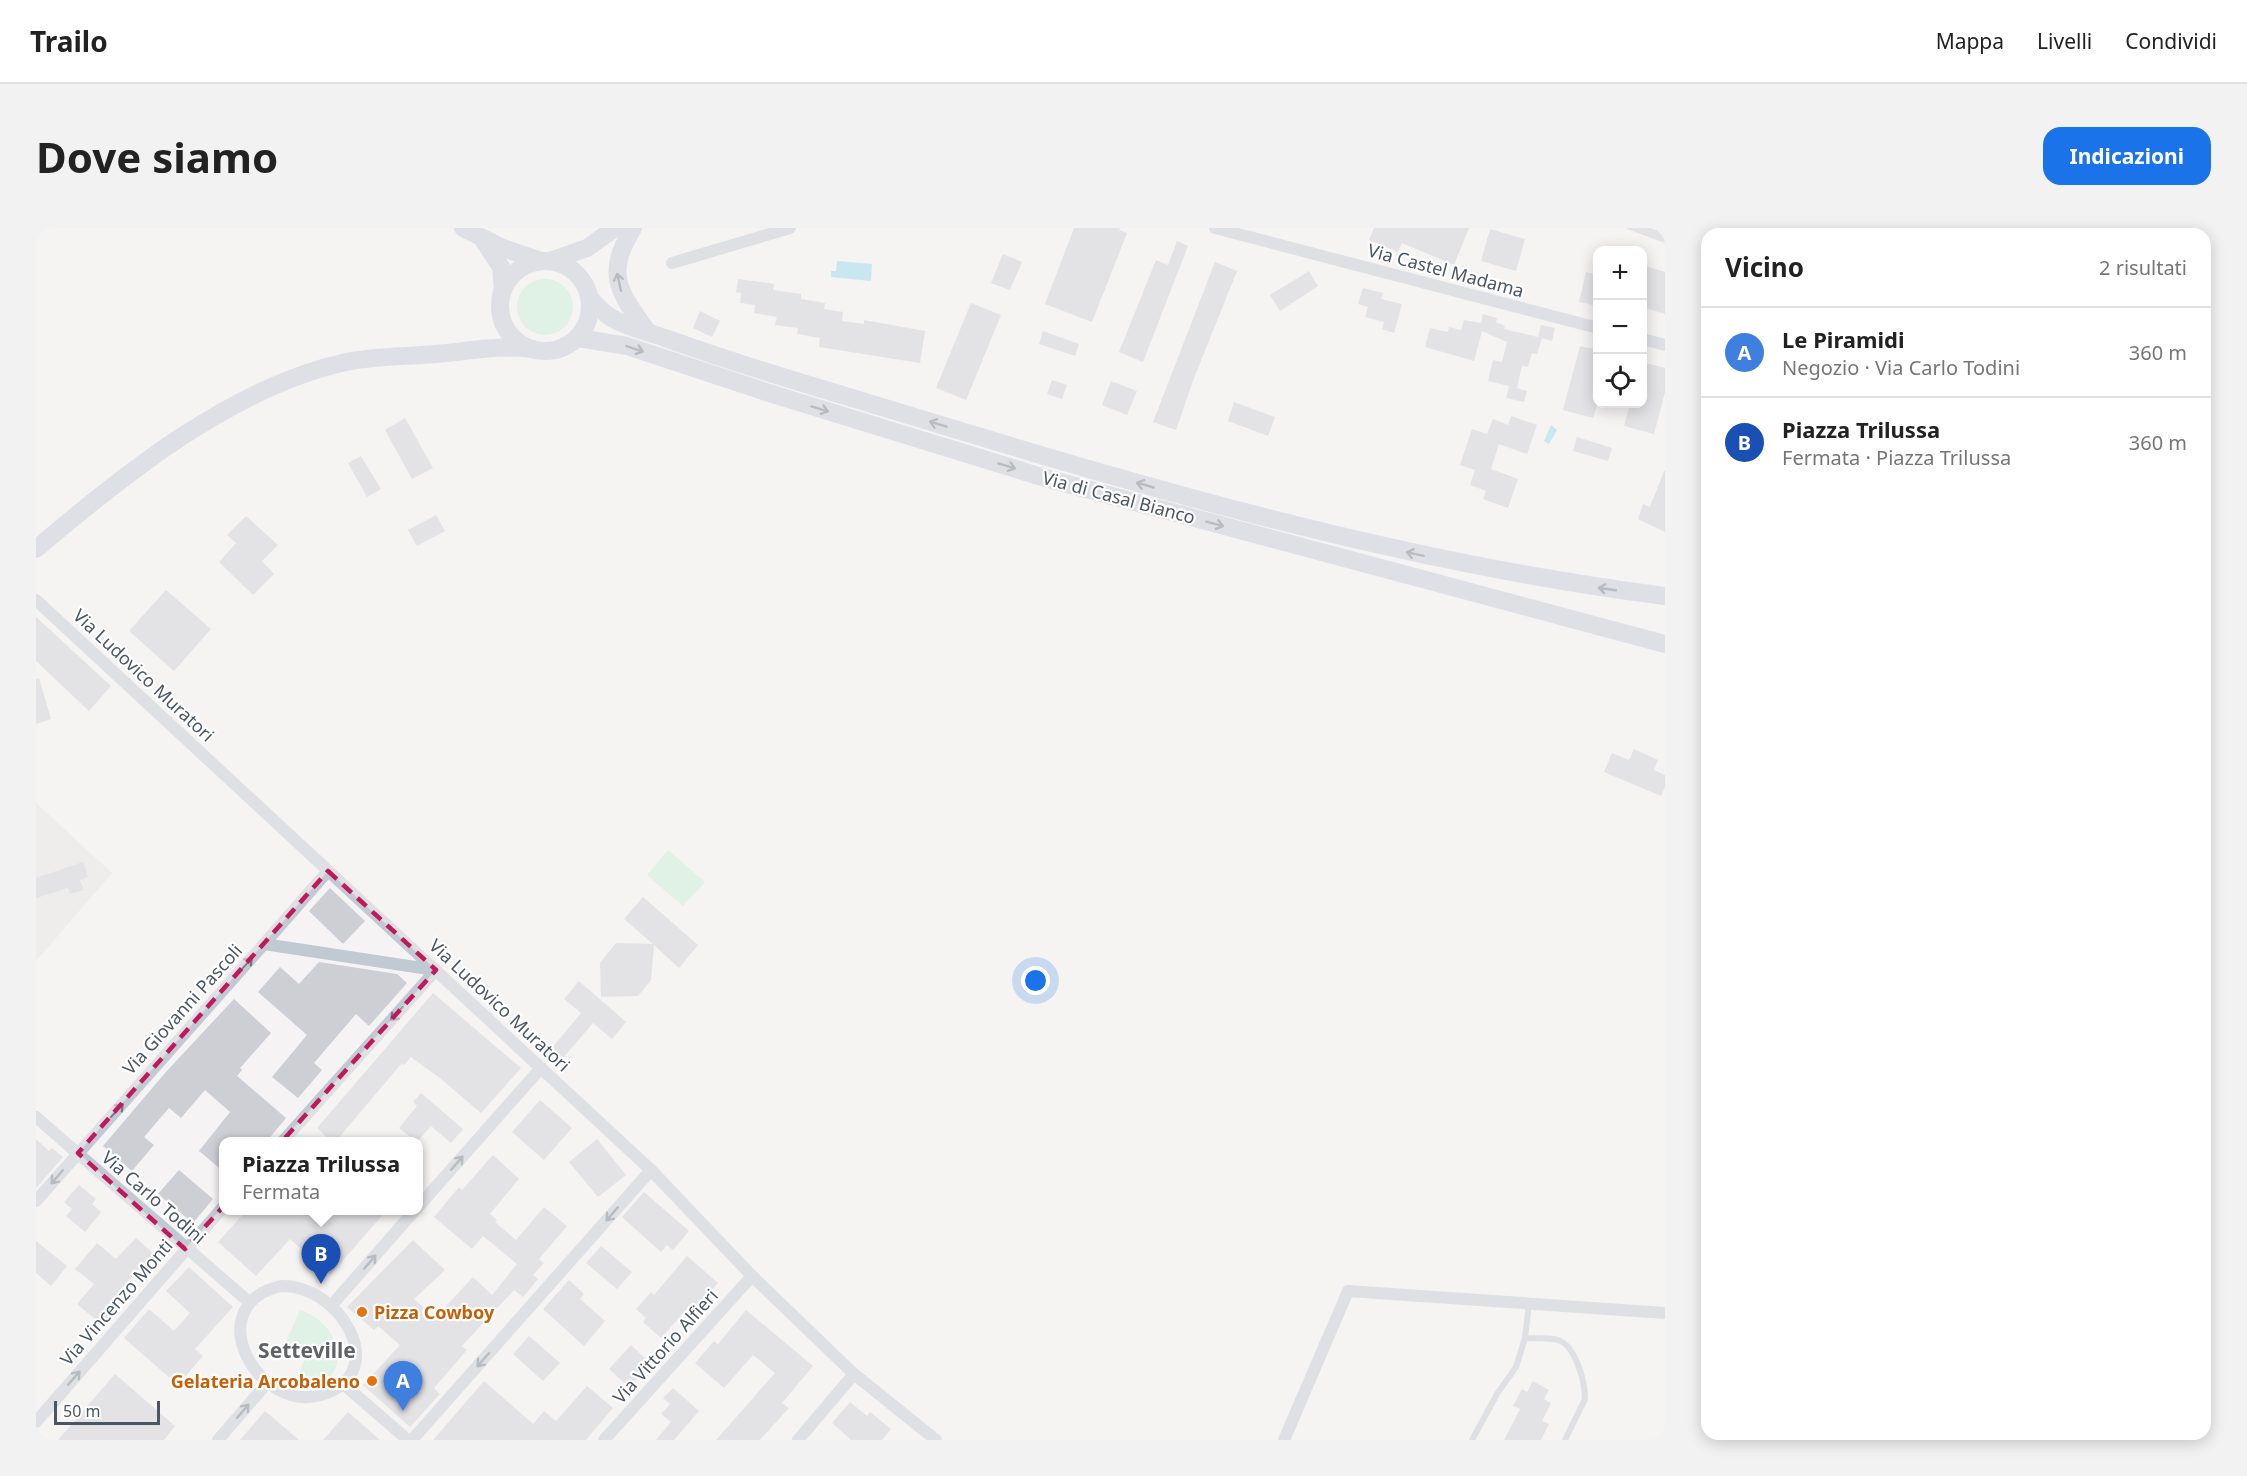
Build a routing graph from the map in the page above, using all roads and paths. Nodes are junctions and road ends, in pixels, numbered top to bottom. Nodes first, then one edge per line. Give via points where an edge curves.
1 (463, 228) edge
2 (615, 228) edge
3 (633, 228) edge
4 (790, 228) edge
5 (1215, 228) edge
6 (483, 239) junction
7 (546, 261) junction
8 (672, 263) dead end
9 (586, 290) junction
10 (503, 291) junction
11 (501, 314) junction
12 (1593, 327) edge
13 (647, 331) junction
14 (578, 338) junction
15 (1647, 340) edge
16 (1665, 345) edge
17 (532, 349) junction
18 (460, 351) junction
19 (36, 549) edge
20 (1665, 596) edge
21 (36, 600) edge
22 (1665, 644) edge
23 (328, 871) junction
24 (264, 944) junction
25 (436, 970) junction
26 (541, 1068) junction
27 (36, 1117) edge
28 (286, 1137) edge
29 (78, 1153) junction
30 (651, 1170) junction
31 (36, 1201) edge
32 (423, 1201) edge
33 (219, 1212) edge
34 (411, 1215) edge
35 (185, 1249) junction
36 (752, 1275) junction
37 (249, 1302) junction
38 (1529, 1303) junction
39 (331, 1306) junction
40 (1665, 1312) edge
41 (1525, 1338) junction
42 (854, 1374) junction
43 (268, 1382) junction
44 (342, 1383) junction
45 (36, 1422) edge
46 (218, 1440) edge
47 (410, 1440) edge
48 (604, 1440) edge
49 (798, 1440) edge
50 (936, 1440) edge
51 (1284, 1440) edge
52 (1472, 1440) edge
53 (1565, 1440) edge

1 - 6 main road
2 - 7 main road via 587,248
2 - 9 main road via 588,264
13 -> 3 main road via 623,297 617,278 616,265
4 - 8 street
5 - 12 street, Via Castel Madama
6 - 7 main road
6 - 10 main road via 499,262
7 - 9 main road via 574,271
7 - 10 main road via 518,270
9 - 13 main road, Via di Casal Bianco via 611,318
9 - 14 main road via 587,324
10 - 11 main road
11 - 17 main road via 512,337
11 - 18 main road via 492,333
20 -> 13 main road, Via di Casal Bianco via 1497,571 1310,530 1009,446
14 - 17 main road via 556,350
14 -> 22 main road, Via di Casal Bianco via 627,346 1045,478
15 - 16 street
17 - 18 main road via 501,346
18 - 19 main road via 368,358 282,384 157,453
21 - 23 street, Via Ludovico Muratori
23 - 24 street
23 - 25 street, Via Ludovico Muratori
24 - 25 street, Via Giovanni Pascoli
29 -> 24 street, Via Giovanni Pascoli
25 - 26 street, Via Ludovico Muratori
25 -> 28 street
26 - 30 street, Via Ludovico Muratori
32 -> 26 street
27 - 29 street, Via Carlo Todini
29 -> 31 street, Via Giovanni Pascoli
29 - 35 street, Via Carlo Todini
30 - 36 street, Via Ludovico Muratori
30 -> 47 street
33 - 35 street, Via Vincenzo Monti
39 -> 34 street
35 - 37 street, Via Carlo Todini
45 -> 35 street, Via Vincenzo Monti
36 - 42 street, Via Ludovico Muratori
36 - 48 street, Via Vittorio Alfieri
37 - 39 street via 267,1290 289,1286 309,1291
37 - 43 street via 240,1321 241,1342 251,1363
38 - 40 street
38 - 41 lane
38 - 51 street via 1348,1291
39 - 44 street via 348,1325 356,1352 354,1365
41 - 52 lane via 1516,1367
41 - 53 lane via 1558,1340 1567,1345 1573,1356 1585,1399
42 - 49 street
42 - 50 street, Via Ludovico Muratori
43 - 44 street via 282,1392 301,1397 323,1395
46 -> 43 street
44 - 47 street

